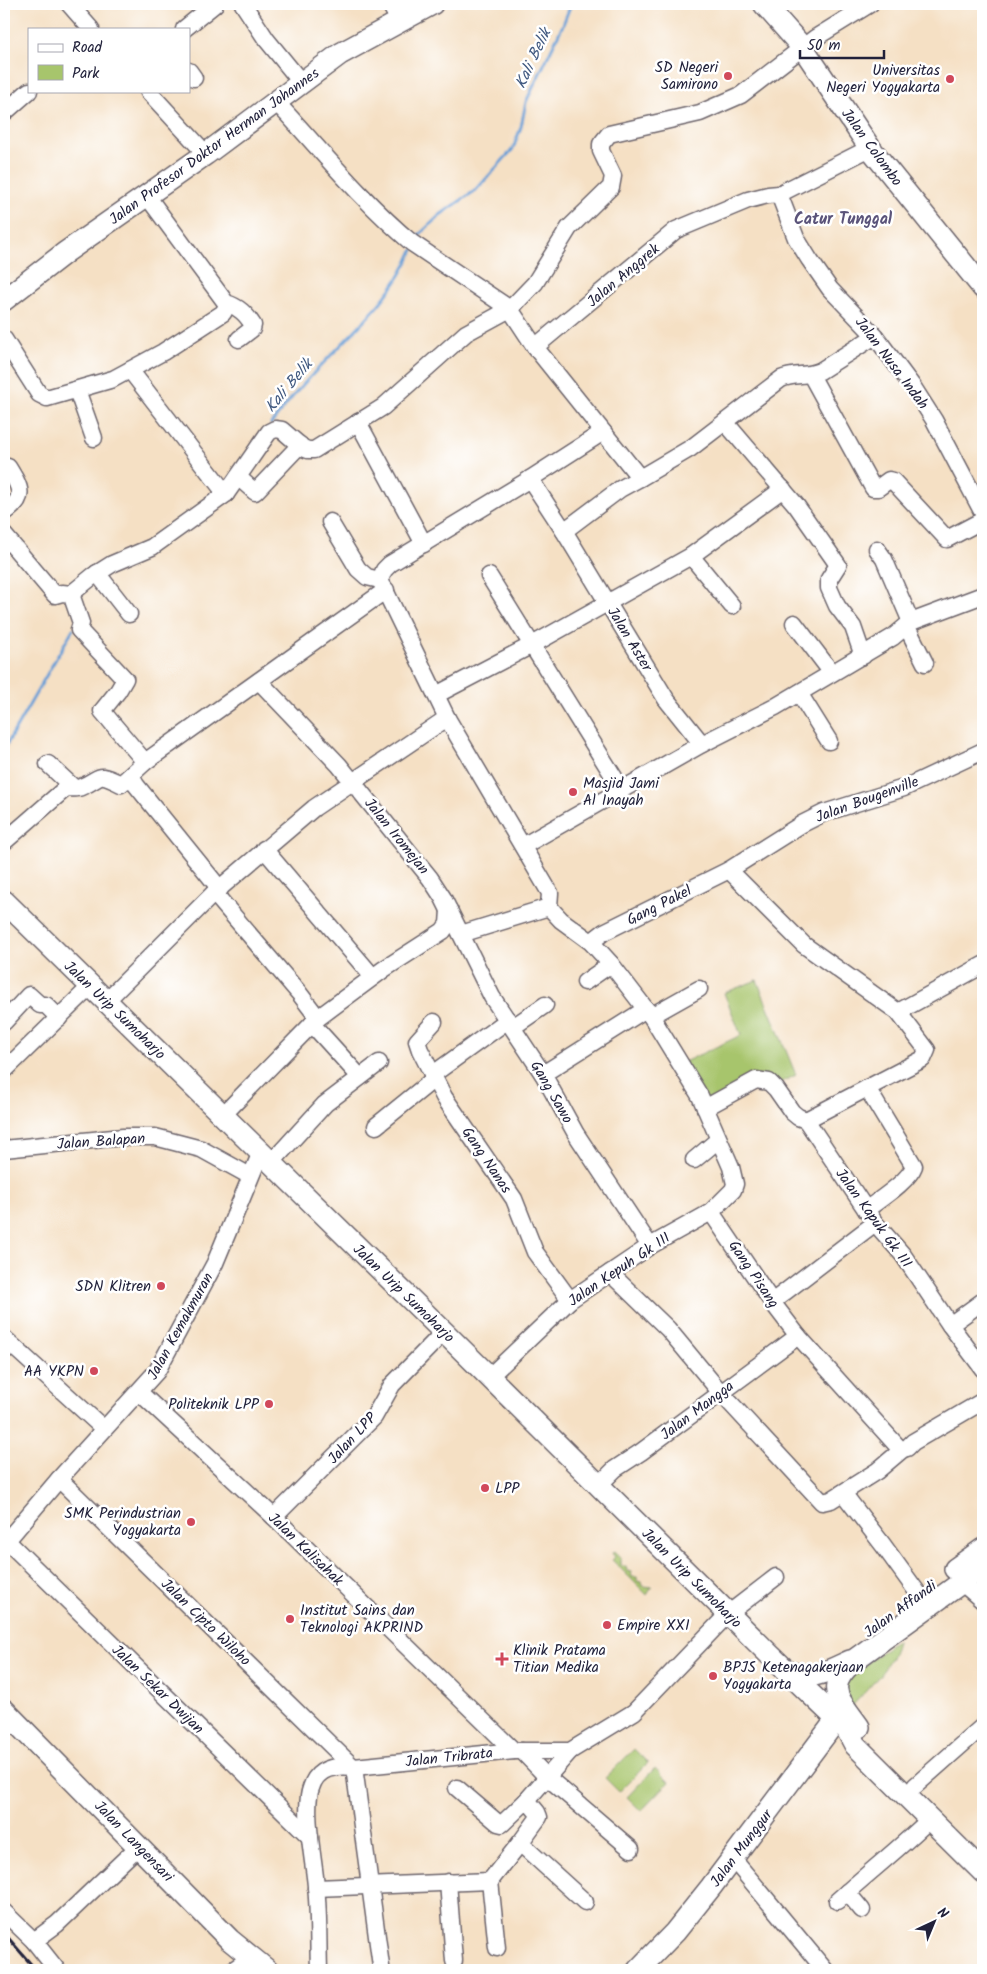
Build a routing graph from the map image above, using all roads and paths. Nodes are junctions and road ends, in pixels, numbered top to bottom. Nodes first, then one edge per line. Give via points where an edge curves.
1 (69, 4) edge
2 (215, 4) edge
3 (243, 4) edge
4 (432, 4) edge
5 (764, 4) edge
6 (870, 4) edge
7 (394, 12) edge
8 (90, 28) edge
9 (185, 28) edge
10 (803, 48) junction
11 (302, 82) junction
12 (28, 92) edge
13 (149, 92) edge
14 (276, 102) junction
15 (4, 113) edge
16 (870, 148) junction
17 (206, 154) junction
18 (779, 194) junction
19 (146, 196) junction
20 (983, 288) edge
21 (4, 300) edge
22 (226, 303) junction
23 (510, 309) junction
24 (875, 336) junction
25 (4, 339) edge
26 (239, 339) dead end
27 (535, 347) junction
28 (130, 370) junction
29 (811, 375) junction
30 (77, 390) junction
31 (358, 422) junction
32 (725, 422) junction
33 (602, 432) junction
34 (94, 438) dead end
35 (300, 445) junction
36 (8, 467) dead end
37 (238, 477) junction
38 (640, 478) junction
39 (530, 479) junction
40 (783, 489) junction
41 (223, 490) junction
42 (4, 513) edge
43 (983, 513) edge
44 (983, 520) edge
45 (330, 522) dead end
46 (564, 531) junction
47 (4, 536) edge
48 (424, 544) junction
49 (877, 549) dead end
50 (691, 556) junction
51 (97, 573) junction
52 (489, 576) dead end
53 (383, 585) junction
54 (68, 594) junction
55 (983, 595) edge
56 (608, 601) junction
57 (732, 606) dead end
58 (129, 614) dead end
59 (794, 623) dead end
60 (909, 625) junction
61 (532, 645) junction
62 (863, 656) junction
63 (925, 663) dead end
64 (832, 673) junction
65 (259, 681) junction
66 (799, 693) junction
67 (436, 695) junction
68 (447, 718) junction
69 (828, 740) dead end
70 (702, 744) junction
71 (983, 751) edge
72 (146, 762) junction
73 (48, 764) dead end
74 (130, 776) junction
75 (353, 781) junction
76 (74, 788) junction
77 (622, 790) junction
78 (4, 842) edge
79 (523, 846) junction
80 (264, 849) junction
81 (729, 870) junction
82 (217, 891) junction
83 (4, 901) edge
84 (549, 907) junction
85 (450, 910) junction
86 (461, 934) junction
87 (591, 942) junction
88 (611, 964) junction
89 (983, 965) edge
90 (373, 977) junction
91 (585, 982) dead end
92 (90, 986) junction
93 (699, 989) dead end
94 (106, 1001) junction
95 (545, 1005) dead end
96 (648, 1012) junction
97 (898, 1012) junction
98 (59, 1018) junction
99 (315, 1021) junction
100 (4, 1022) edge
101 (434, 1022) dead end
102 (510, 1023) junction
103 (379, 1063) dead end
104 (4, 1072) edge
105 (543, 1074) junction
106 (360, 1077) junction
107 (433, 1077) junction
108 (866, 1088) junction
109 (705, 1108) junction
110 (223, 1115) junction
111 (806, 1120) junction
112 (376, 1126) dead end
113 (718, 1140) junction
114 (4, 1149) edge
115 (266, 1157) junction
116 (694, 1160) dead end
117 (250, 1176) junction
118 (711, 1212) junction
119 (870, 1217) junction
120 (650, 1246) junction
121 (610, 1273) junction
122 (570, 1300) junction
123 (983, 1301) edge
124 (772, 1302) junction
125 (950, 1325) junction
126 (444, 1332) junction
127 (798, 1336) junction
128 (4, 1338) edge
129 (983, 1369) edge
130 (489, 1377) junction
131 (139, 1392) junction
132 (721, 1393) junction
133 (983, 1401) edge
134 (104, 1429) junction
135 (903, 1449) junction
136 (59, 1479) junction
137 (598, 1486) junction
138 (843, 1493) junction
139 (274, 1517) junction
140 (5, 1543) edge
141 (983, 1549) edge
142 (983, 1567) edge
143 (776, 1577) dead end
144 (961, 1582) junction
145 (923, 1601) junction
146 (983, 1601) edge
147 (728, 1614) junction
148 (857, 1658) junction
149 (786, 1671) junction
150 (821, 1674) junction
151 (4, 1710) edge
152 (843, 1723) junction
153 (983, 1726) edge
154 (518, 1751) junction
155 (570, 1751) junction
156 (353, 1766) junction
157 (547, 1777) junction
158 (915, 1786) junction
159 (457, 1788) dead end
160 (527, 1800) junction
161 (930, 1819) junction
162 (310, 1837) junction
163 (520, 1843) junction
164 (139, 1846) junction
165 (631, 1849) dead end
166 (983, 1853) edge
167 (733, 1859) junction
168 (983, 1872) edge
169 (490, 1881) junction
170 (448, 1882) junction
171 (369, 1886) junction
172 (316, 1888) junction
173 (585, 1902) dead end
174 (862, 1910) dead end
175 (4, 1912) edge
176 (34, 1942) junction
177 (497, 1948) dead end
178 (454, 1961) dead end
179 (258, 1964) edge
180 (381, 1966) dead end
181 (817, 1967) edge
182 (57, 1970) edge
183 (233, 1970) edge
184 (319, 1970) edge
185 (638, 1970) edge

1 - 8 street
2 - 9 street
3 - 11 street
4 - 7 main road, Jalan Profesor Doktor Herman Johannes
5 - 10 main road, Jalan Colombo
6 - 10 street via 847,16
7 - 11 main road, Jalan Profesor Doktor Herman Johannes
10 - 16 main road, Jalan Colombo
10 - 23 street via 741,95 700,113 609,134 601,144 601,151 613,176 611,187 569,228 535,283
11 - 14 main road, Jalan Profesor Doktor Herman Johannes
12 - 15 street
13 - 17 street
14 - 17 main road, Jalan Profesor Doktor Herman Johannes
14 - 23 street via 374,208 416,246
16 - 18 street, Jalan Anggrek
16 - 20 main road, Jalan Colombo
17 - 19 main road, Jalan Profesor Doktor Herman Johannes
18 - 24 street, Jalan Nusa Indah via 796,238 815,268 830,289
18 - 27 street, Jalan Anggrek via 748,200 676,230
19 - 21 main road, Jalan Profesor Doktor Herman Johannes
19 - 22 street
22 - 26 street via 241,310 253,326
22 - 28 street via 223,313
23 - 27 street
23 - 31 street via 466,333 382,407
24 - 29 street
24 - 43 street, Jalan Nusa Indah via 929,413
25 - 30 street via 41,396 47,398
27 - 33 street
28 - 30 street
28 - 41 street
29 - 32 street via 790,375 781,379
29 - 44 street via 874,488 889,480 894,481 947,539
30 - 34 street
31 - 35 street via 314,450
31 - 48 street
32 - 38 street via 691,448
32 - 40 street
33 - 38 street
33 - 39 street
35 - 37 street via 255,492
35 - 37 street via 282,430 269,432
36 - 42 street via 20,492 14,505
37 - 41 street
38 - 46 street via 620,488
39 - 46 street, Jalan Aster
39 - 48 street
40 - 50 street
40 - 62 street via 838,564 829,579 829,588 837,606 853,627
41 - 51 street via 152,547
45 - 53 street via 358,569
46 - 56 street, Jalan Aster
47 - 54 street via 56,595
48 - 53 street via 384,570
49 - 60 street via 884,559
50 - 56 street
50 - 57 street
51 - 54 street
51 - 58 street
52 - 61 street
53 - 65 street
53 - 67 street
54 - 72 street via 81,622 79,630 124,679 102,711
55 - 60 street
56 - 61 street
56 - 70 street, Jalan Aster via 666,699
59 - 64 street
60 - 62 street
60 - 63 street
61 - 67 street
61 - 77 street
62 - 64 street
64 - 66 street
65 - 72 street
65 - 75 street, Jalan Iromejan
66 - 69 street
66 - 70 street
67 - 68 street
68 - 75 street
68 - 79 street
70 - 77 street
71 - 81 street, Jalan Bougenville via 904,788 824,813
72 - 74 street
73 - 76 street
74 - 76 street via 121,784 104,776
74 - 82 street
75 - 80 street
75 - 85 street, Jalan Iromejan via 417,860
76 - 78 street via 66,788
77 - 79 street
79 - 84 street via 550,893
80 - 82 street
80 - 90 street
81 - 87 street, Gang Pakel via 604,932
81 - 97 street via 804,945
82 - 94 street
82 - 99 street via 299,993
83 - 92 main road, Jalan Urip Sumoharjo
84 - 86 street
84 - 87 street
85 - 86 street, Jalan Iromejan
85 - 90 street via 448,924 443,931
86 - 102 street, Gang Sawo via 492,997
87 - 88 street
88 - 91 street
88 - 96 street
89 - 97 street
90 - 99 street
92 - 94 main road, Jalan Urip Sumoharjo
92 - 98 street
93 - 96 street
94 - 110 main road, Jalan Urip Sumoharjo
95 - 102 street
96 - 105 street
96 - 109 street
97 - 108 street via 927,1050 926,1054
98 - 100 street via 29,995
98 - 104 street
99 - 106 street
99 - 110 street
101 - 107 street, Gang Nanas via 417,1041
102 - 105 street, Gang Sawo
102 - 107 street
103 - 106 street, Jalan Kemakmuran
105 - 120 street, Gang Sawo via 576,1134
106 - 115 street, Jalan Kemakmuran
107 - 112 street
107 - 122 street, Gang Nanas via 514,1199 535,1252
108 - 111 street
108 - 119 street via 914,1166
109 - 111 street, Jalan Kapuk Gk III via 756,1080 769,1082 792,1112
109 - 113 street
110 - 115 main road, Jalan Urip Sumoharjo
111 - 119 street, Jalan Kapuk Gk III
113 - 116 street
113 - 118 street, Jalan Kepuh Gk III via 735,1184
114 - 117 street, Jalan Balapan via 123,1137 155,1137 201,1149
115 - 117 street, Jalan Kemakmuran
115 - 126 main road, Jalan Urip Sumoharjo
117 - 131 street, Jalan Kemakmuran via 215,1263 157,1372
118 - 120 street, Jalan Kepuh Gk III
118 - 124 street, Gang Pisang
119 - 124 street
119 - 125 street, Jalan Kapuk Gk III via 903,1255
120 - 121 street, Jalan Kepuh Gk III
121 - 122 street, Jalan Kepuh Gk III
121 - 132 street via 668,1329
122 - 130 street, Jalan Kepuh Gk III
123 - 125 street
124 - 127 street, Gang Pisang
125 - 129 street, Jalan Kapuk Gk III
126 - 130 main road, Jalan Urip Sumoharjo
126 - 139 street, Jalan LPP via 392,1385 374,1416
127 - 132 street, Jalan Mangga
127 - 135 street, Gang Pisang via 896,1446
128 - 134 street
130 - 137 main road, Jalan Urip Sumoharjo
131 - 134 street, Jalan Kemakmuran
131 - 139 street, Jalan Kalisahak
132 - 137 street, Jalan Mangga via 614,1469
132 - 138 street via 822,1502
133 - 135 street
134 - 136 street, Jalan Kemakmuran
135 - 138 street
136 - 140 street, Jalan Kemakmuran
136 - 156 street, Jalan Cipto Wiloho
137 - 147 main road, Jalan Urip Sumoharjo
138 - 145 street
139 - 154 street, Jalan Kalisahak
140 - 162 street, Jalan Sekar Dwijan
141 - 145 main road, Jalan Affandi
142 - 144 main road, Jalan Affandi
143 - 147 street
144 - 145 main road, Jalan Affandi
144 - 146 street
145 - 148 main road, Jalan Affandi
145 - 150 main road, Jalan Affandi via 849,1646
147 - 149 main road, Jalan Urip Sumoharjo
147 - 155 street via 634,1712
148 - 150 main road
148 - 152 main road via 837,1678
149 - 150 main road via 799,1676
149 - 152 main road, Jalan Urip Sumoharjo
150 - 152 main road via 820,1696
151 - 164 main road, Jalan Langensari
152 - 158 main road
152 - 161 main road via 855,1745
152 - 167 main road, Jalan Munggur
153 - 158 street
154 - 155 street, Jalan Tribrata
154 - 156 street, Jalan Tribrata
154 - 157 street, Jalan Kalisahak
155 - 157 street
156 - 162 street, Jalan Tribrata via 335,1766 323,1771 314,1781 309,1799
156 - 171 street
157 - 160 street
157 - 165 street, Jalan Kalisahak
158 - 166 main road
159 - 160 street via 500,1824
160 - 163 street via 539,1817
161 - 168 main road
161 - 174 street via 894,1854 842,1896
162 - 172 street, Jalan Tribrata
163 - 169 street
163 - 173 street
164 - 176 street
164 - 179 main road, Jalan Langensari
167 - 181 street
167 - 185 main road, Jalan Munggur via 675,1932
169 - 170 street
169 - 177 street
170 - 171 street
170 - 178 street
171 - 172 street
171 - 180 street
172 - 184 street, Jalan Tribrata
175 - 176 street
176 - 182 street
179 - 183 street

